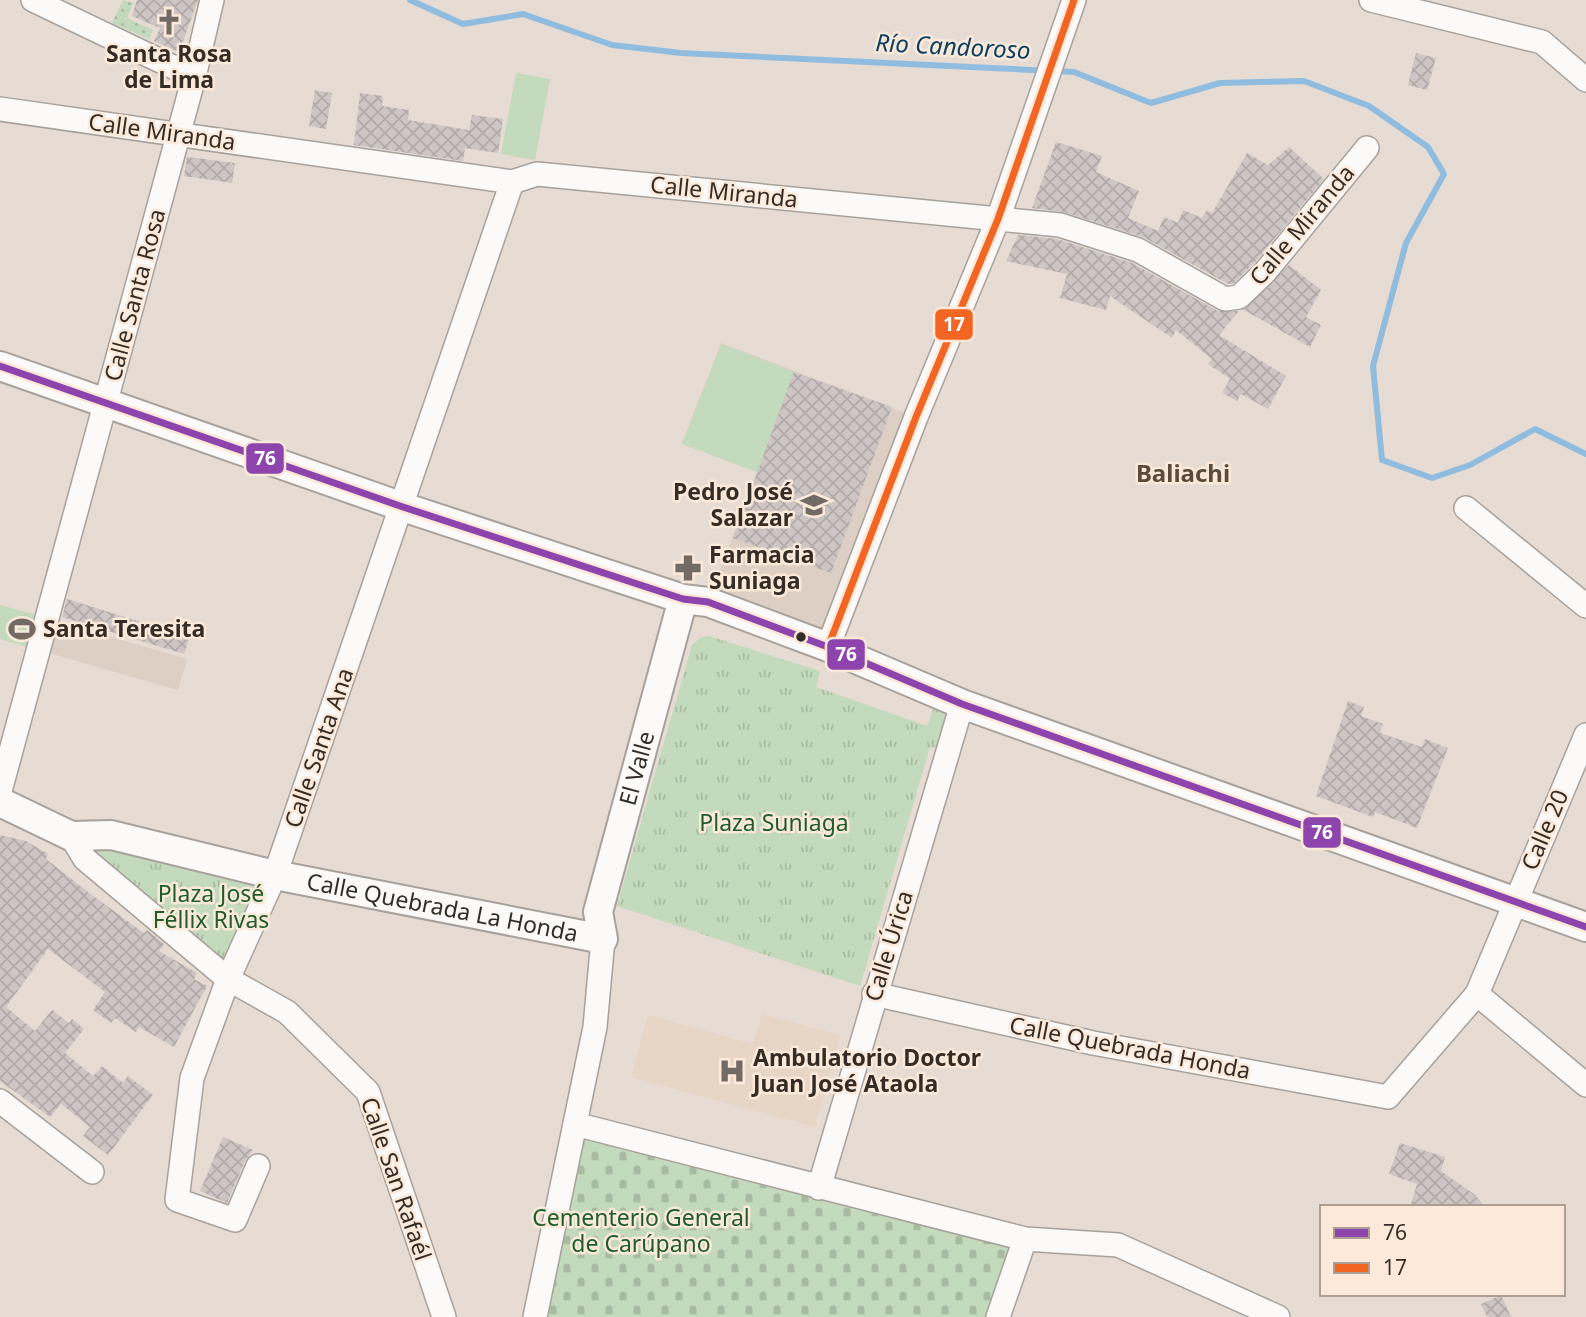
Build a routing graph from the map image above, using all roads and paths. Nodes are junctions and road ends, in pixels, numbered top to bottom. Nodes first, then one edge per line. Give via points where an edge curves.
1 (33, 0) edge
2 (212, 0) edge
3 (1074, 0) edge
4 (1371, 0) edge
5 (194, 77) junction
6 (1586, 80) edge
7 (0, 109) edge
8 (178, 134) junction
9 (1367, 148) dead end
10 (512, 182) junction
11 (998, 219) junction
12 (0, 366) edge
13 (106, 403) junction
14 (403, 507) junction
15 (1466, 508) dead end
16 (683, 599) junction
17 (1586, 607) edge
18 (828, 647) junction
19 (962, 704) junction
20 (1586, 735) edge
21 (0, 791) edge
22 (0, 802) edge
23 (71, 836) junction
24 (275, 875) junction
25 (1515, 902) junction
26 (1586, 927) edge
27 (603, 939) junction
28 (228, 979) junction
29 (874, 994) junction
30 (1476, 994) junction
31 (1586, 1085) edge
32 (1388, 1097) joint
33 (0, 1101) edge
34 (575, 1124) junction
35 (258, 1166) dead end
36 (92, 1172) dead end
37 (819, 1188) junction
38 (1025, 1239) junction
39 (444, 1317) edge
40 (535, 1317) edge
41 (998, 1317) edge
42 (1278, 1317) edge

1 - 5 street
2 - 5 street, Calle Santa Rosa
3 - 11 street
4 - 6 street via 1542,42
5 - 8 street, Calle Santa Rosa
7 - 8 street, Calle Miranda
8 - 10 street, Calle Miranda
8 - 13 street, Calle Santa Rosa
9 - 11 street, Calle Miranda via 1239,298 1225,299 1138,250 1097,235 1060,225
10 - 11 street, Calle Miranda via 537,174
10 - 14 street, Calle Santa Ana
11 - 18 street
12 - 13 main road
13 - 14 main road
13 - 21 street, Calle Santa Rosa
14 - 16 main road
14 - 24 street, Calle Santa Ana
15 - 17 street
16 - 18 main road via 708,602
16 - 27 main road, El Valle via 598,912
18 - 19 main road
19 - 25 main road
19 - 29 street, Calle Úrica
20 - 25 street, Calle 20
22 - 23 main road, Calle Quebrada La Honda
23 - 24 main road, Calle Quebrada La Honda via 111,835
23 - 28 street via 85,859
24 - 27 main road, Calle Quebrada La Honda
24 - 28 street, Calle Santa Ana
25 - 26 main road
25 - 30 street, Calle 20
27 - 34 street via 595,1027
28 - 35 street, Calle Santa Ana via 192,1078 177,1200 235,1220
28 - 39 street, Calle San Rafaél via 287,1012 368,1092
29 - 32 street, Calle Quebrada Honda via 1093,1043
29 - 37 street, Calle Úrica
30 - 31 street
30 - 32 street, Calle 20
33 - 36 street
34 - 37 street
34 - 40 street
37 - 38 street
38 - 41 street
38 - 42 street via 1118,1245

